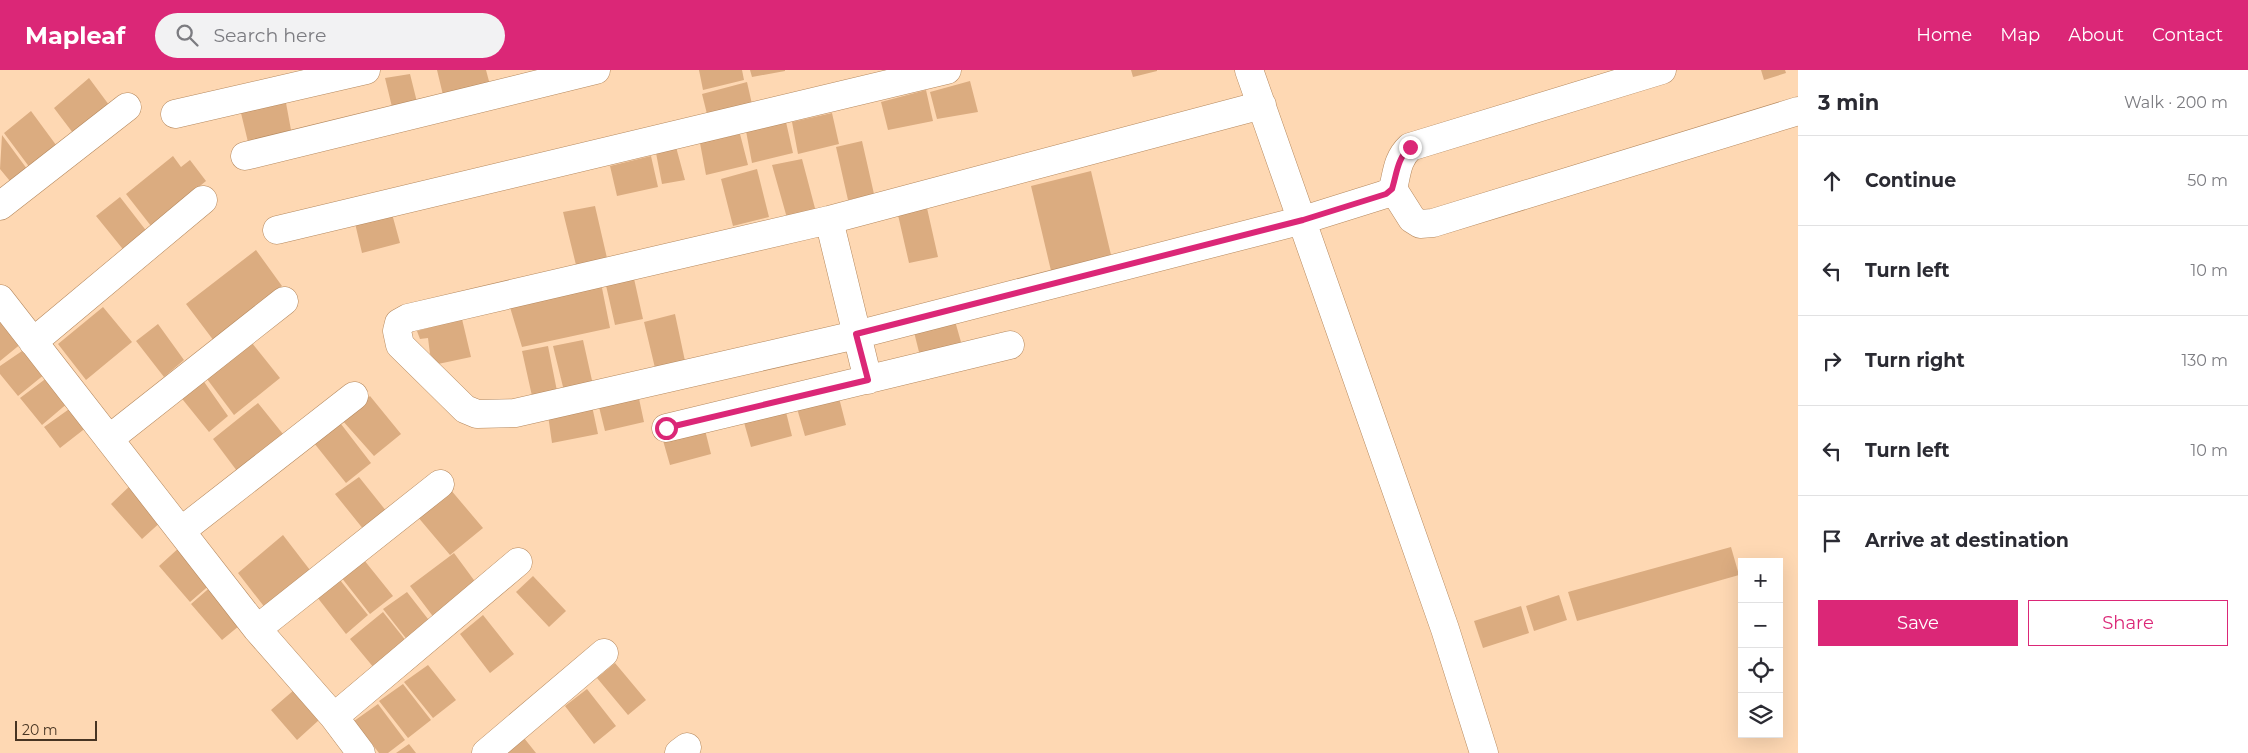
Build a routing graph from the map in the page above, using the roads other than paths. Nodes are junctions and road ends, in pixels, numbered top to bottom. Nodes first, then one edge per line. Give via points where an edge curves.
1 (366, 70) edge
2 (596, 70) edge
3 (947, 70) edge
4 (1250, 70) edge
5 (1662, 70) edge
6 (1262, 105) junction
7 (127, 107) dead end
8 (1798, 111) edge
9 (175, 114) dead end
10 (245, 156) dead end
11 (1392, 189) junction
12 (203, 200) dead end
13 (0, 206) edge
14 (829, 220) junction
15 (1303, 220) junction
16 (277, 230) dead end
17 (0, 299) edge
18 (284, 301) dead end
19 (856, 334) junction
20 (34, 342) junction
21 (1010, 345) dead end
22 (868, 380) junction
23 (354, 396) dead end
24 (666, 428) dead end
25 (109, 439) junction
26 (440, 484) dead end
27 (180, 531) junction
28 (518, 562) dead end
29 (257, 629) junction
30 (604, 653) dead end
31 (334, 717) junction
32 (361, 753) edge
33 (486, 753) edge
34 (1484, 753) edge

1 - 9 street
2 - 10 street
3 - 16 street
4 - 6 street
5 - 11 street via 1410,147 1398,162
6 - 14 street
6 - 15 street
7 - 13 street
8 - 11 street via 1432,223 1420,224 1412,219
11 - 15 street via 1386,194
12 - 20 street
14 - 19 street
14 - 19 street via 408,318 399,323 400,345 465,409 493,415 515,413
15 - 19 street
15 - 34 street via 1445,629
17 - 20 street
18 - 25 street
19 - 22 street
20 - 25 street
21 - 22 street
22 - 24 street
23 - 27 street
25 - 27 street
26 - 29 street
27 - 29 street
28 - 31 street
29 - 31 street
30 - 33 street
31 - 32 street

